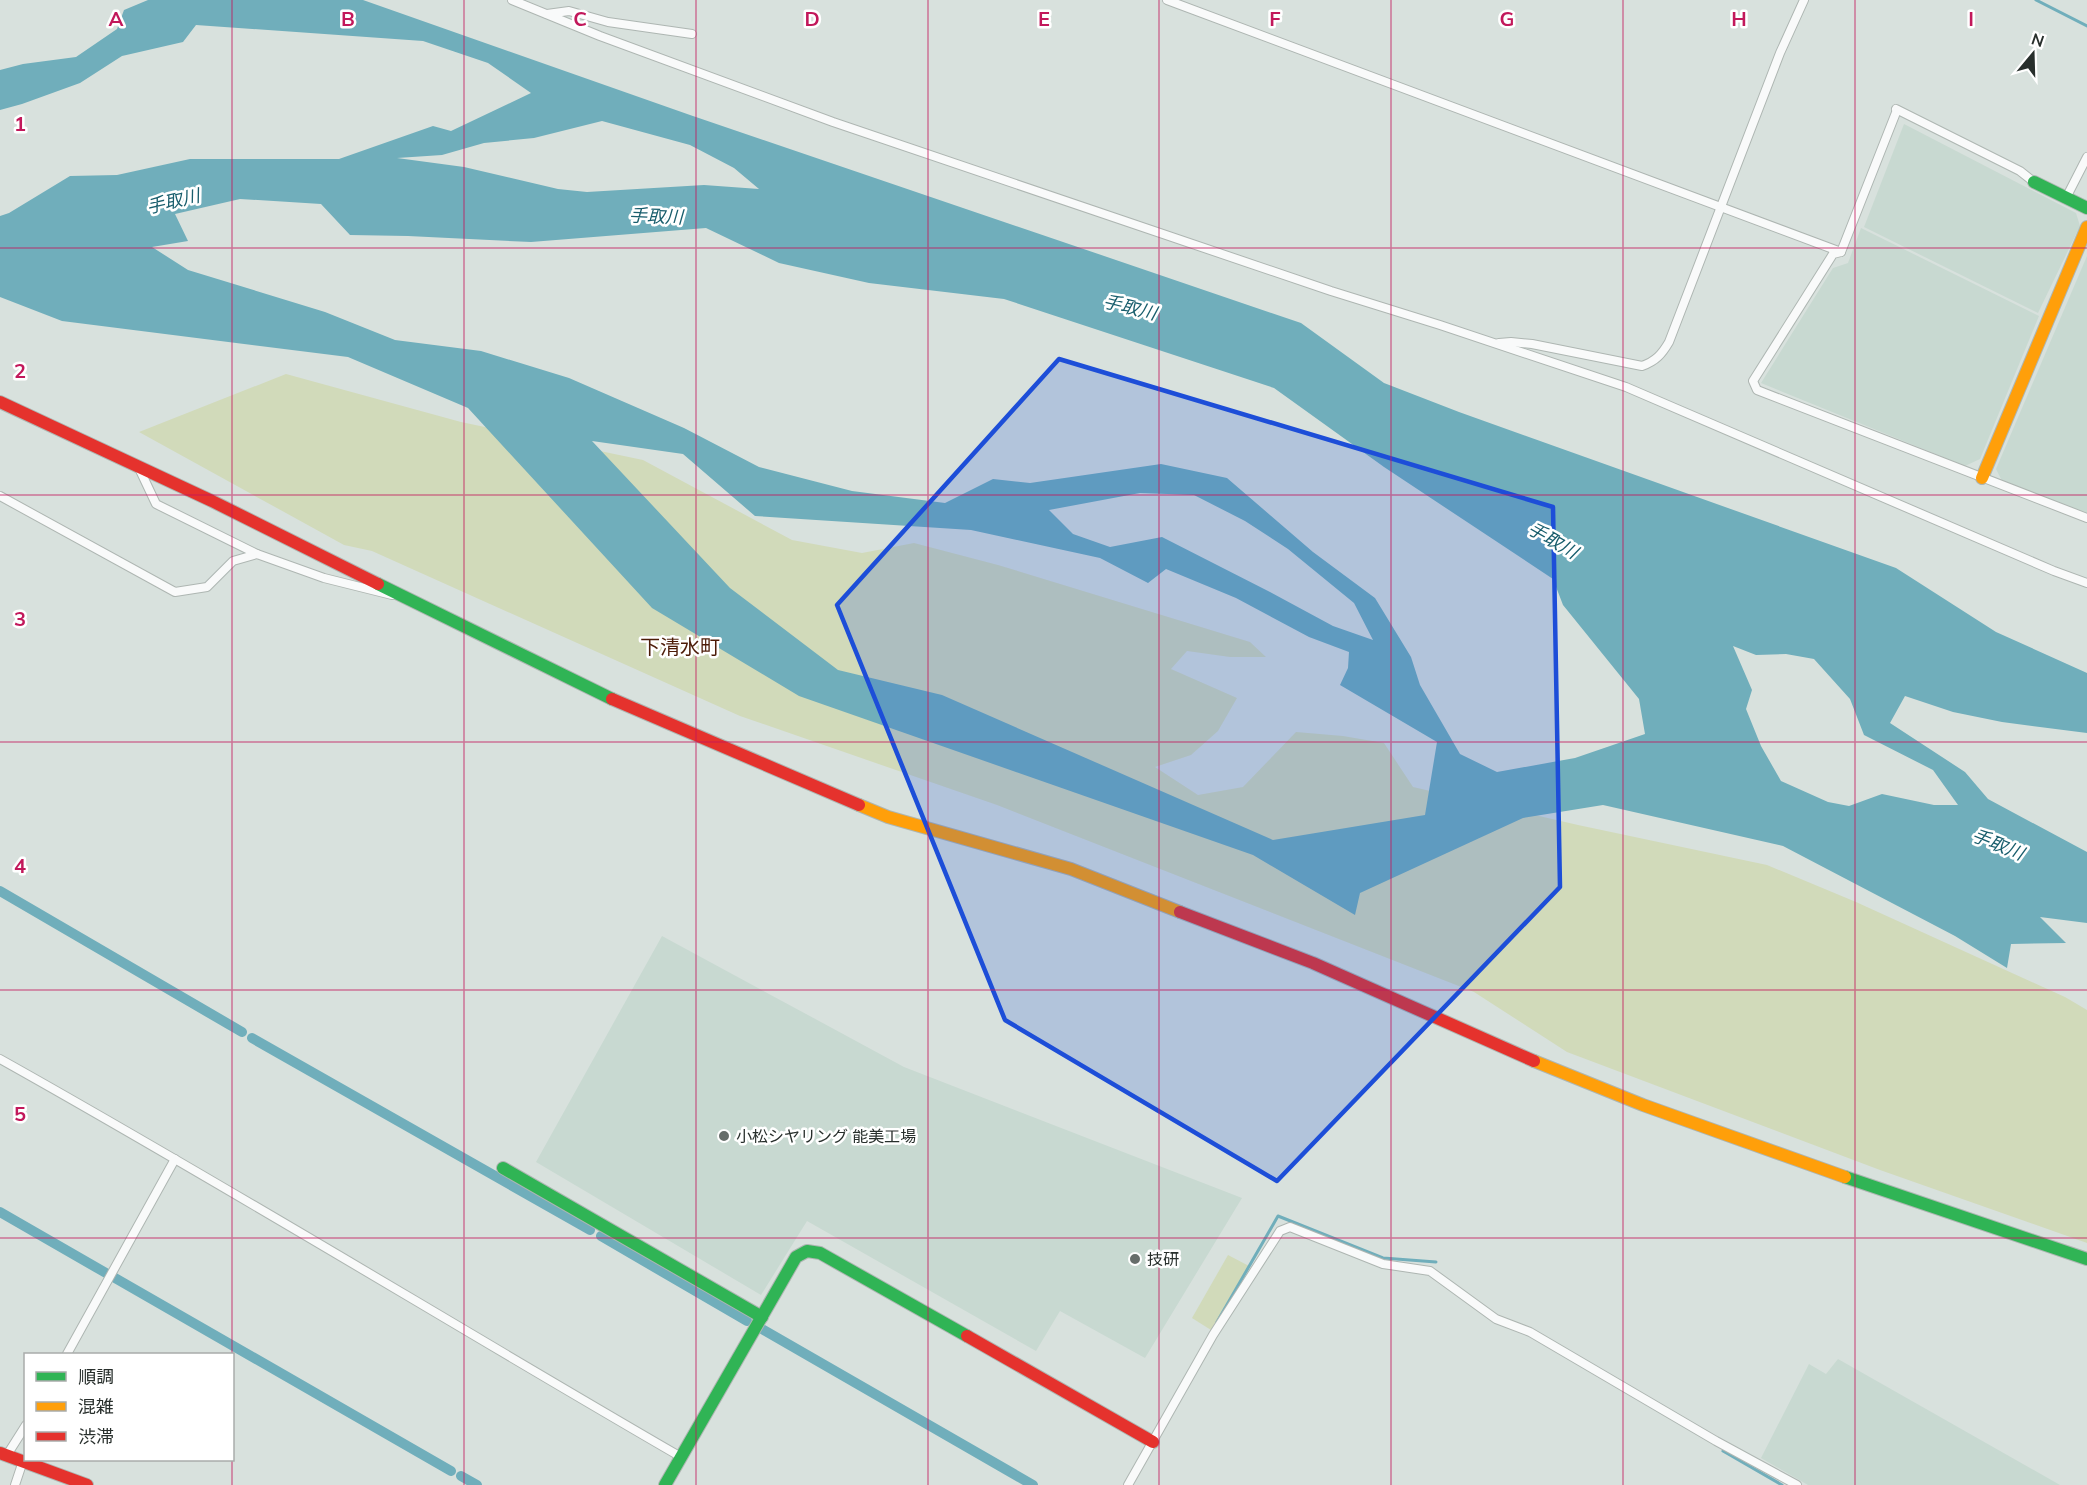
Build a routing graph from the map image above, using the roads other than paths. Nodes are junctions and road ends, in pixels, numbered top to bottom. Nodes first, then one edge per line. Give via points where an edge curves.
1 (512, 0) edge
2 (1167, 0) edge
3 (1804, 0) edge
4 (1177, 2) edge
5 (546, 14) junction
6 (692, 34) dead end
7 (2087, 157) edge
8 (2034, 182) joint
9 (2066, 198) junction
10 (1721, 207) junction
11 (2087, 208) edge
12 (2087, 227) edge
13 (1841, 252) junction
14 (1496, 344) junction
15 (0, 402) edge
16 (138, 466) junction
17 (1982, 478) junction
18 (0, 496) edge
19 (2087, 519) edge
20 (257, 554) junction
21 (2087, 583) edge
22 (410, 599) junction
23 (0, 1059) edge
24 (175, 1159) junction
25 (503, 1168) dead end
26 (2087, 1259) edge
27 (762, 1317) junction
28 (68, 1353) edge
29 (24, 1428) edge
30 (1153, 1443) junction
31 (3, 1454) edge
32 (681, 1457) junction
33 (23, 1461) junction
34 (15, 1485) edge
35 (87, 1485) edge
36 (665, 1485) edge
37 (1128, 1485) edge
38 (1797, 1485) edge

1 - 5 street
2 - 4 street
3 - 10 street
4 - 10 street
5 - 6 street via 569,11 608,22
5 - 14 street via 833,122 1319,288
7 - 9 street
8 - 9 street
8 - 13 street via 2020,171 1896,109
9 - 11 street
10 - 13 street
10 - 14 street via 1669,342 1653,363 1642,366 1532,344
12 - 17 street
13 - 17 street via 1833,254 1753,380 1757,390
14 - 21 street via 1626,387
15 - 16 street
16 - 20 street via 156,504
16 - 22 street
17 - 19 street
18 - 20 street via 175,592 207,587 233,561
20 - 22 street via 324,578
22 - 26 street via 597,693 888,817 1071,869 1313,963 1643,1105
23 - 24 street
24 - 28 street
24 - 32 street
25 - 27 street
27 - 30 street via 796,1257 807,1251 820,1253
27 - 32 street
29 - 31 street
30 - 37 street
30 - 38 street via 1213,1335 1280,1231 1290,1227 1383,1264 1430,1271 1496,1319 1530,1332
31 - 33 street
32 - 36 street
33 - 34 street
33 - 35 street

